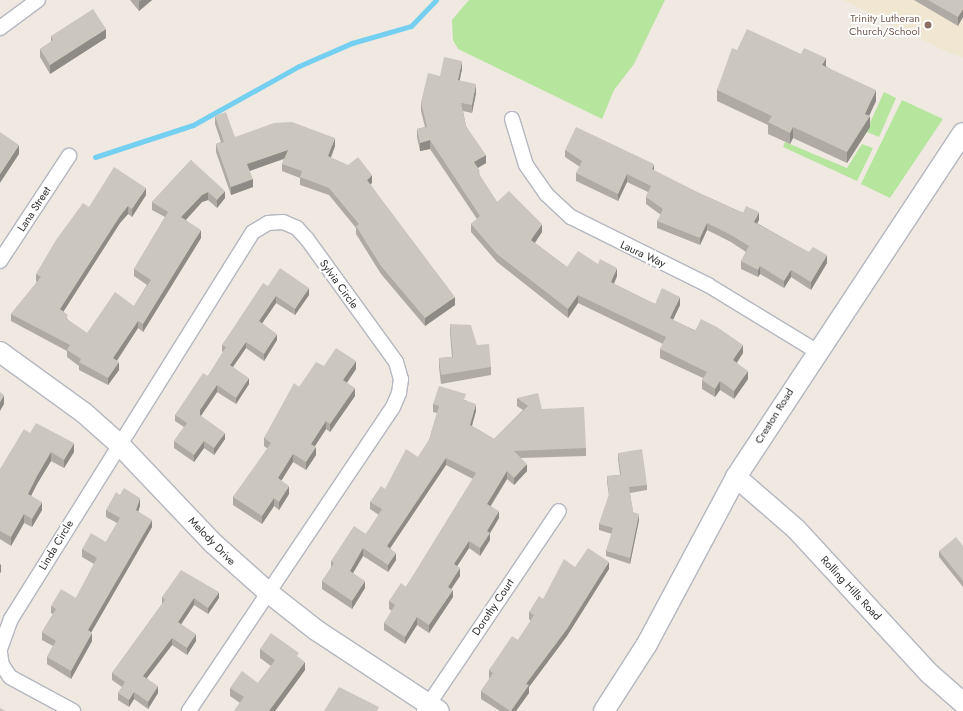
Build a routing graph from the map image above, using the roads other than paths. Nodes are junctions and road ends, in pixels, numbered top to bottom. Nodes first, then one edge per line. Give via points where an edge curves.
1 (38, 0) edge
2 (0, 28) edge
3 (512, 120) dead end
4 (963, 133) edge
5 (69, 156) dead end
6 (0, 261) edge
7 (816, 351) junction
8 (0, 352) edge
9 (118, 443) junction
10 (736, 477) junction
11 (559, 511) dead end
12 (269, 594) junction
13 (0, 649) edge
14 (0, 653) edge
15 (963, 703) edge
16 (430, 709) edge
17 (73, 711) edge
18 (189, 711) edge
19 (604, 711) edge

1 - 2 street
3 - 7 street, Laura Way via 526,165 546,194 571,218 708,285
4 - 7 street, Creston Road
5 - 6 street, Lana Street
7 - 10 street, Creston Road
8 - 9 street, Melody Drive via 83,412
9 - 12 street, Melody Drive via 214,544
9 - 12 street, Sylvia Circle via 253,232 268,223 283,222 297,228 396,362 400,378 393,407
9 - 13 street, Linda Circle via 11,619
10 - 15 street, Rolling Hills Road via 796,529 930,674
10 - 19 street, Creston Road via 647,644
11 - 16 street, Dorothy Court
12 - 16 street, Melody Drive
12 - 18 street
14 - 17 street via 2,665 10,677

